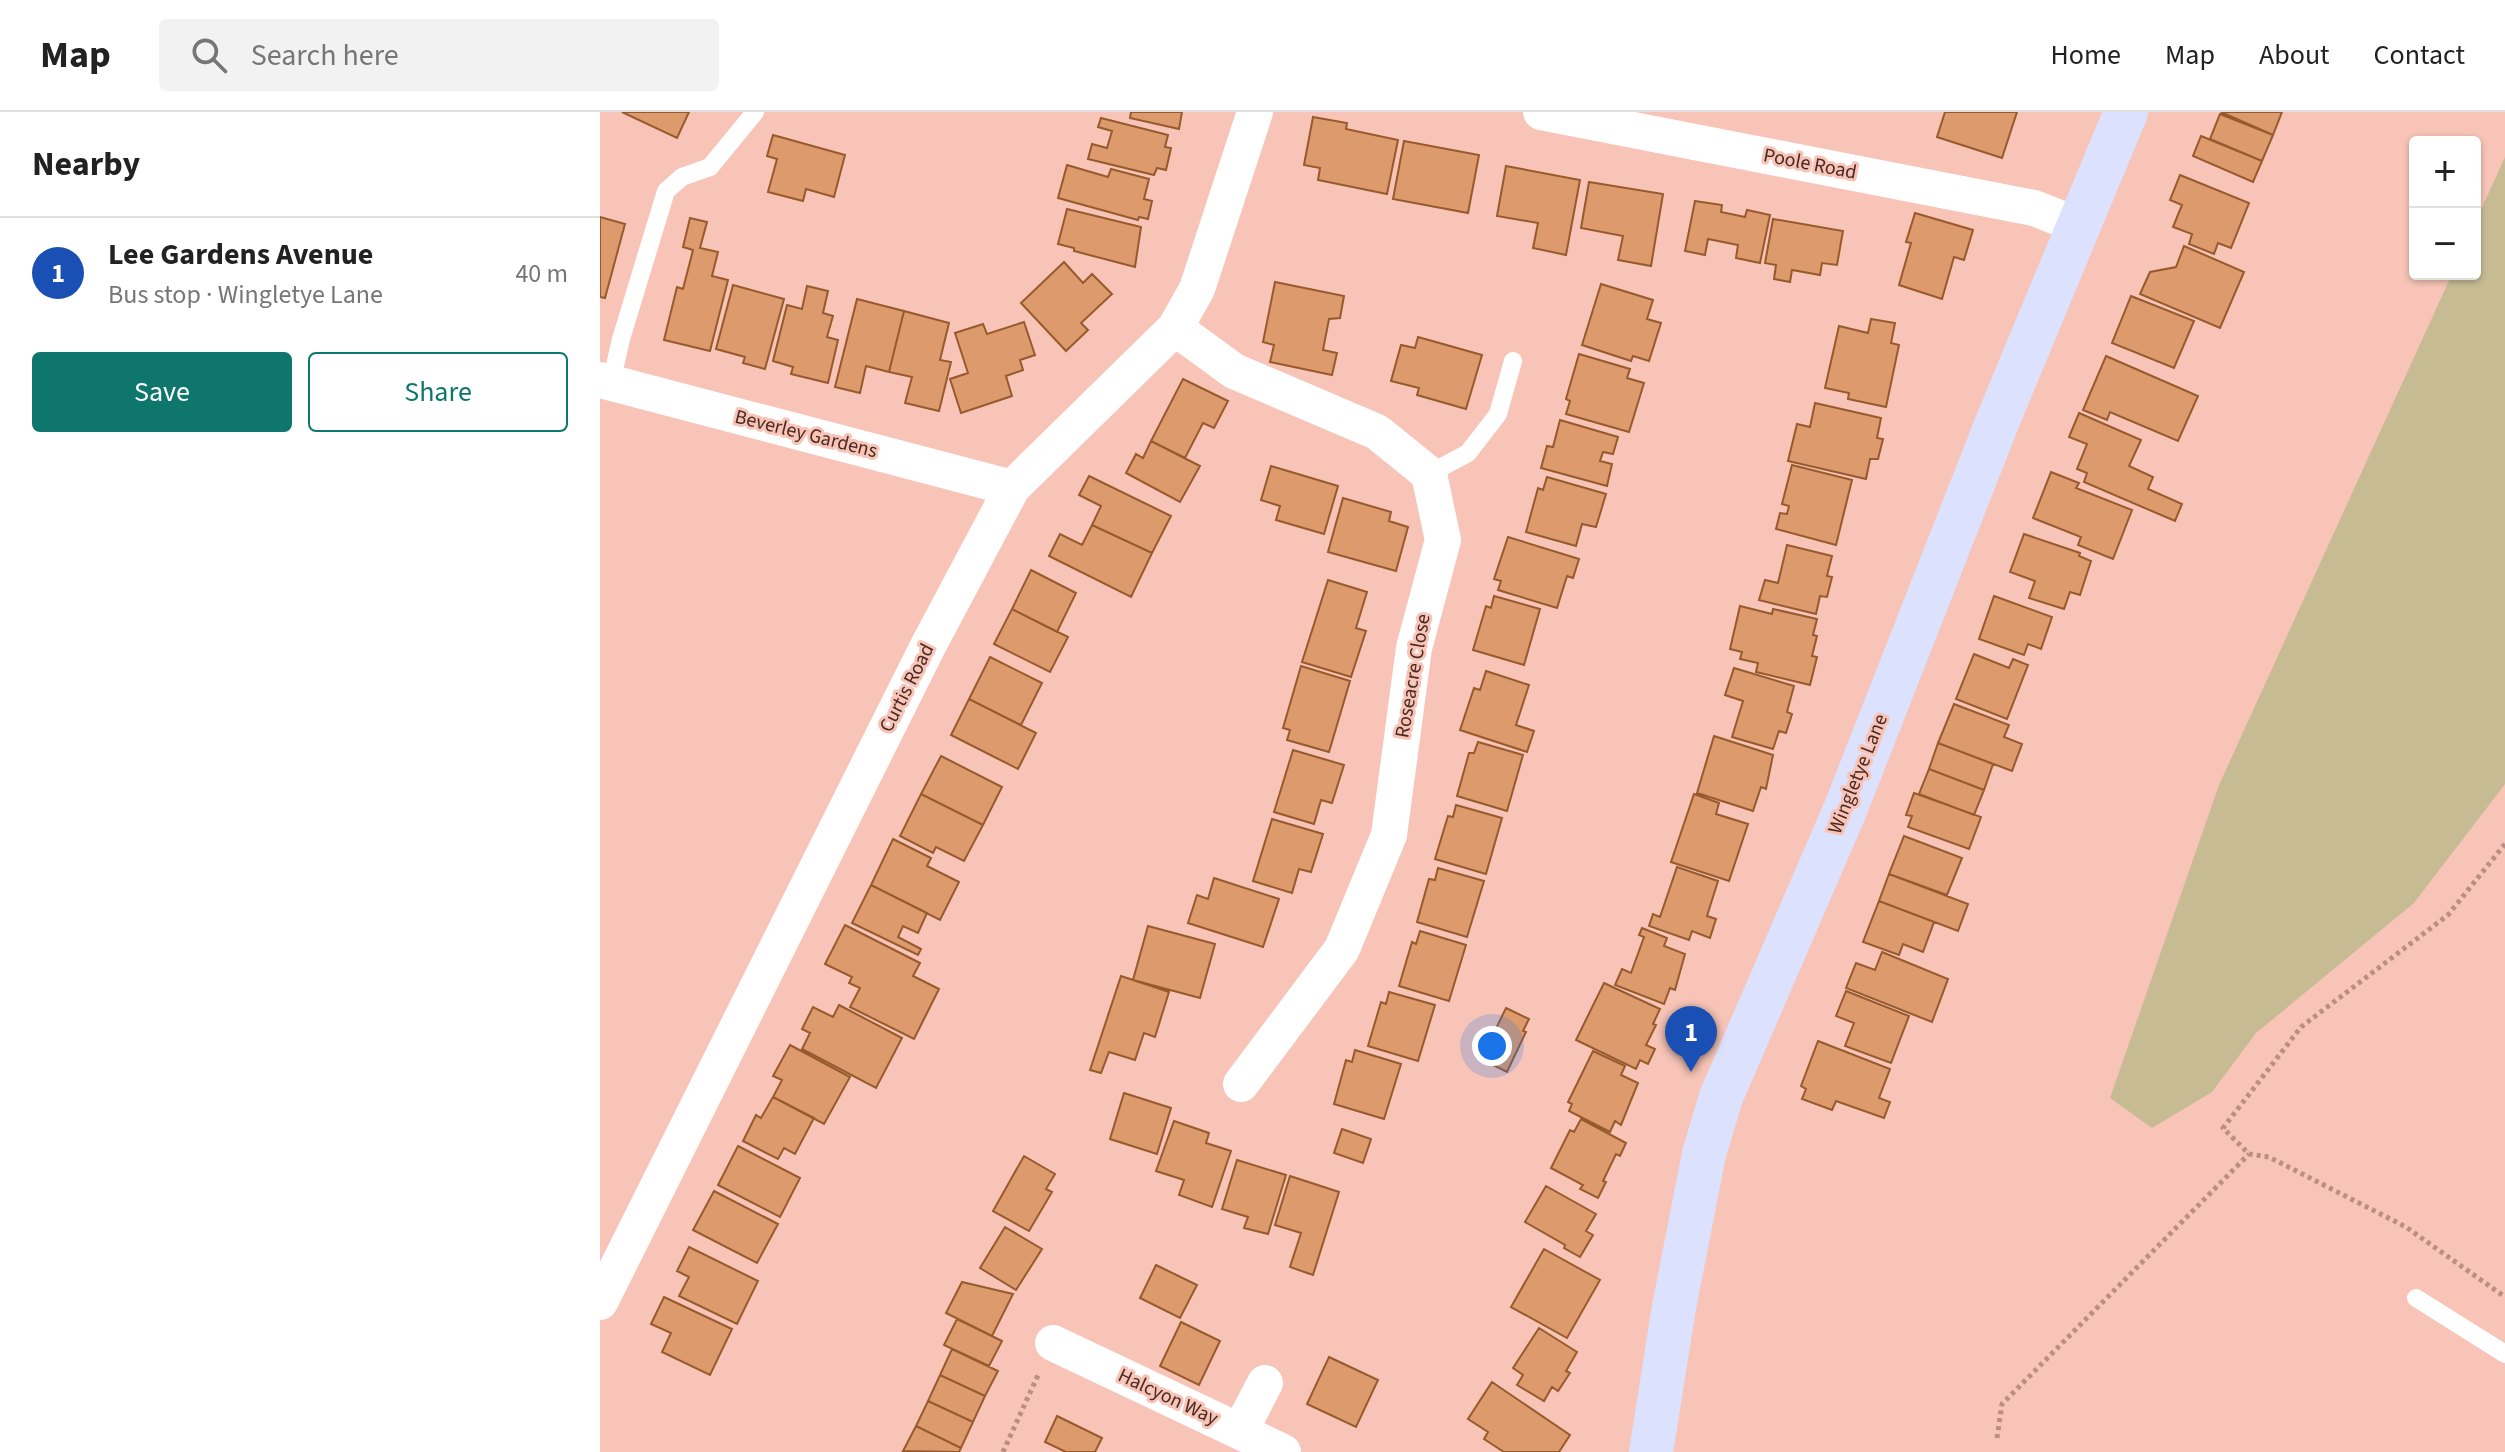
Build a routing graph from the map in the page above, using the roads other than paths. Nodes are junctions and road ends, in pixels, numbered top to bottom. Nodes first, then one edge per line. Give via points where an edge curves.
1 (755, 112) edge
2 (1255, 112) edge
3 (1541, 112) edge
4 (2126, 112) edge
5 (2077, 225) junction
6 (1175, 328) junction
7 (1513, 361) dead end
8 (605, 382) edge
9 (1429, 474) junction
10 (1012, 488) junction
11 (1241, 1084) dead end
12 (2416, 1298) dead end
13 (600, 1302) edge
14 (1053, 1343) road end
15 (2505, 1354) edge
16 (1265, 1383) dead end
17 (1240, 1431) junction
18 (1283, 1452) edge
19 (1651, 1452) edge

1 - 8 lane via 710,167 682,177 666,191
2 - 6 street, Curtis Road via 1197,289
3 - 5 street, Poole Road via 2034,208
4 - 5 street, Wingletye Lane
5 - 19 street, Wingletye Lane via 1845,810 1721,1097 1704,1154
6 - 9 street via 1234,371 1377,432
6 - 10 street, Curtis Road
7 - 9 lane via 1498,414 1468,453
8 - 10 street, Beverley Gardens
9 - 11 street, Roseacre Close via 1443,540 1414,648 1389,835 1342,949
10 - 13 street, Curtis Road
12 - 15 lane
14 - 17 street, Halcyon Way
16 - 17 street
17 - 18 street, Halcyon Way

